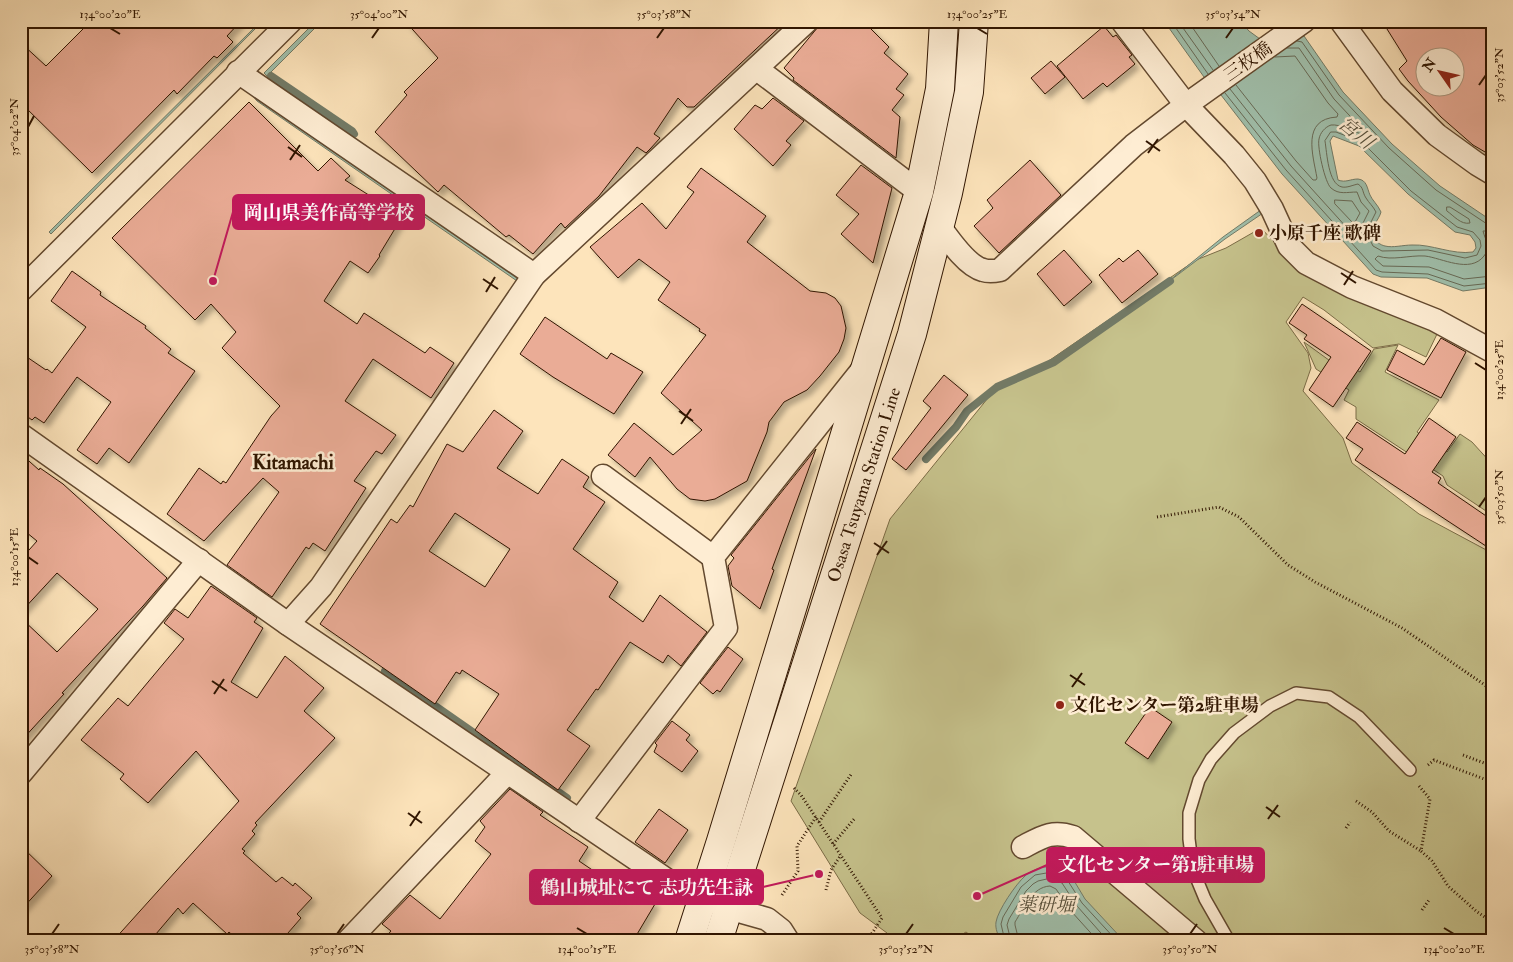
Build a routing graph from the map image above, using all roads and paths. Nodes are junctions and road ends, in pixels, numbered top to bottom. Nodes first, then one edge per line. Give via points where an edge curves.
1 (291, 21) edge
2 (807, 21) edge
3 (944, 21) edge
4 (974, 21) edge
5 (1122, 21) edge
6 (1304, 21) edge
7 (1341, 21) edge
8 (757, 69) junction
9 (238, 72) junction
10 (1188, 104) junction
11 (1492, 173) edge
12 (919, 192) junction
13 (940, 228) junction
14 (534, 275) junction
15 (21, 290) edge
16 (1492, 351) edge
17 (866, 365) junction
18 (21, 435) edge
19 (602, 476) dead end
20 (1157, 517) dead end
21 (713, 557) junction
22 (199, 560) junction
23 (288, 624) junction
24 (1492, 690) edge
25 (1463, 755) dead end
26 (1492, 766) edge
27 (1426, 769) dead end
28 (1410, 770) dead end
29 (21, 773) edge
30 (507, 773) junction
31 (852, 773) dead end
32 (788, 781) dead end
33 (1492, 782) edge
34 (1419, 783) dead end
35 (1356, 801) dead end
36 (816, 817) junction
37 (855, 818) dead end
38 (579, 822) junction
39 (819, 822) junction
40 (1350, 822) dead end
41 (1346, 828) dead end
42 (1486, 836) dead end
43 (1492, 838) edge
44 (833, 844) junction
45 (1023, 847) dead end
46 (1421, 851) junction
47 (841, 855) junction
48 (826, 890) dead end
49 (782, 895) dead end
50 (703, 897) junction
51 (1429, 900) dead end
52 (728, 908) junction
53 (1422, 910) dead end
54 (1492, 922) edge
55 (348, 941) edge
56 (689, 941) edge
57 (718, 941) edge
58 (788, 941) edge
59 (867, 941) edge
60 (1196, 941) edge
61 (1229, 941) edge

1 - 9 street
2 - 8 street
3 - 12 main road, Osasa Tsuyama Station Line via 940,89
4 - 13 main road, Osasa Tsuyama Station Line via 969,92
5 - 10 street
6 - 10 street, 三枚橋
7 - 11 street via 1392,91 1437,135
8 - 12 street
8 - 14 street
9 - 14 street
9 - 15 street
10 - 13 street, 三枚橋 via 1134,145 1000,270 975,267
10 - 16 street via 1255,181 1288,246 1306,263 1352,287 1435,320
12 - 17 main road, Osasa Tsuyama Station Line
13 - 52 main road, Osasa Tsuyama Station Line via 912,334
14 - 23 street via 321,587
17 - 21 street
17 - 50 main road, Osasa Tsuyama Station Line
18 - 22 street
19 - 21 street
20 - 24 path via 1219,507 1239,517 1288,565 1402,628
21 - 38 street via 726,628
22 - 23 street
22 - 29 street
23 - 30 street
25 - 26 path
27 - 33 path via 1434,760
28 - 61 lane via 1359,717 1329,697 1296,693 1270,706 1234,733 1211,759 1199,780 1189,813 1193,870
30 - 38 street
30 - 55 street
31 - 39 path
32 - 36 path
34 - 46 path via 1419,788 1430,799
35 - 46 path via 1372,812 1389,831
36 - 39 path
36 - 49 path via 796,846 798,871
37 - 44 path
38 - 50 street via 670,882
39 - 44 path
40 - 41 path
42 - 43 path
44 - 47 path
45 - 60 street via 1052,833 1073,837
46 - 54 path via 1432,861 1448,886
47 - 48 path via 831,870
47 - 59 path via 882,918
50 - 52 street
50 - 56 main road, Osasa Tsuyama Station Line
51 - 53 path
52 - 57 main road, Osasa Tsuyama Station Line
52 - 58 street via 767,919 781,930

